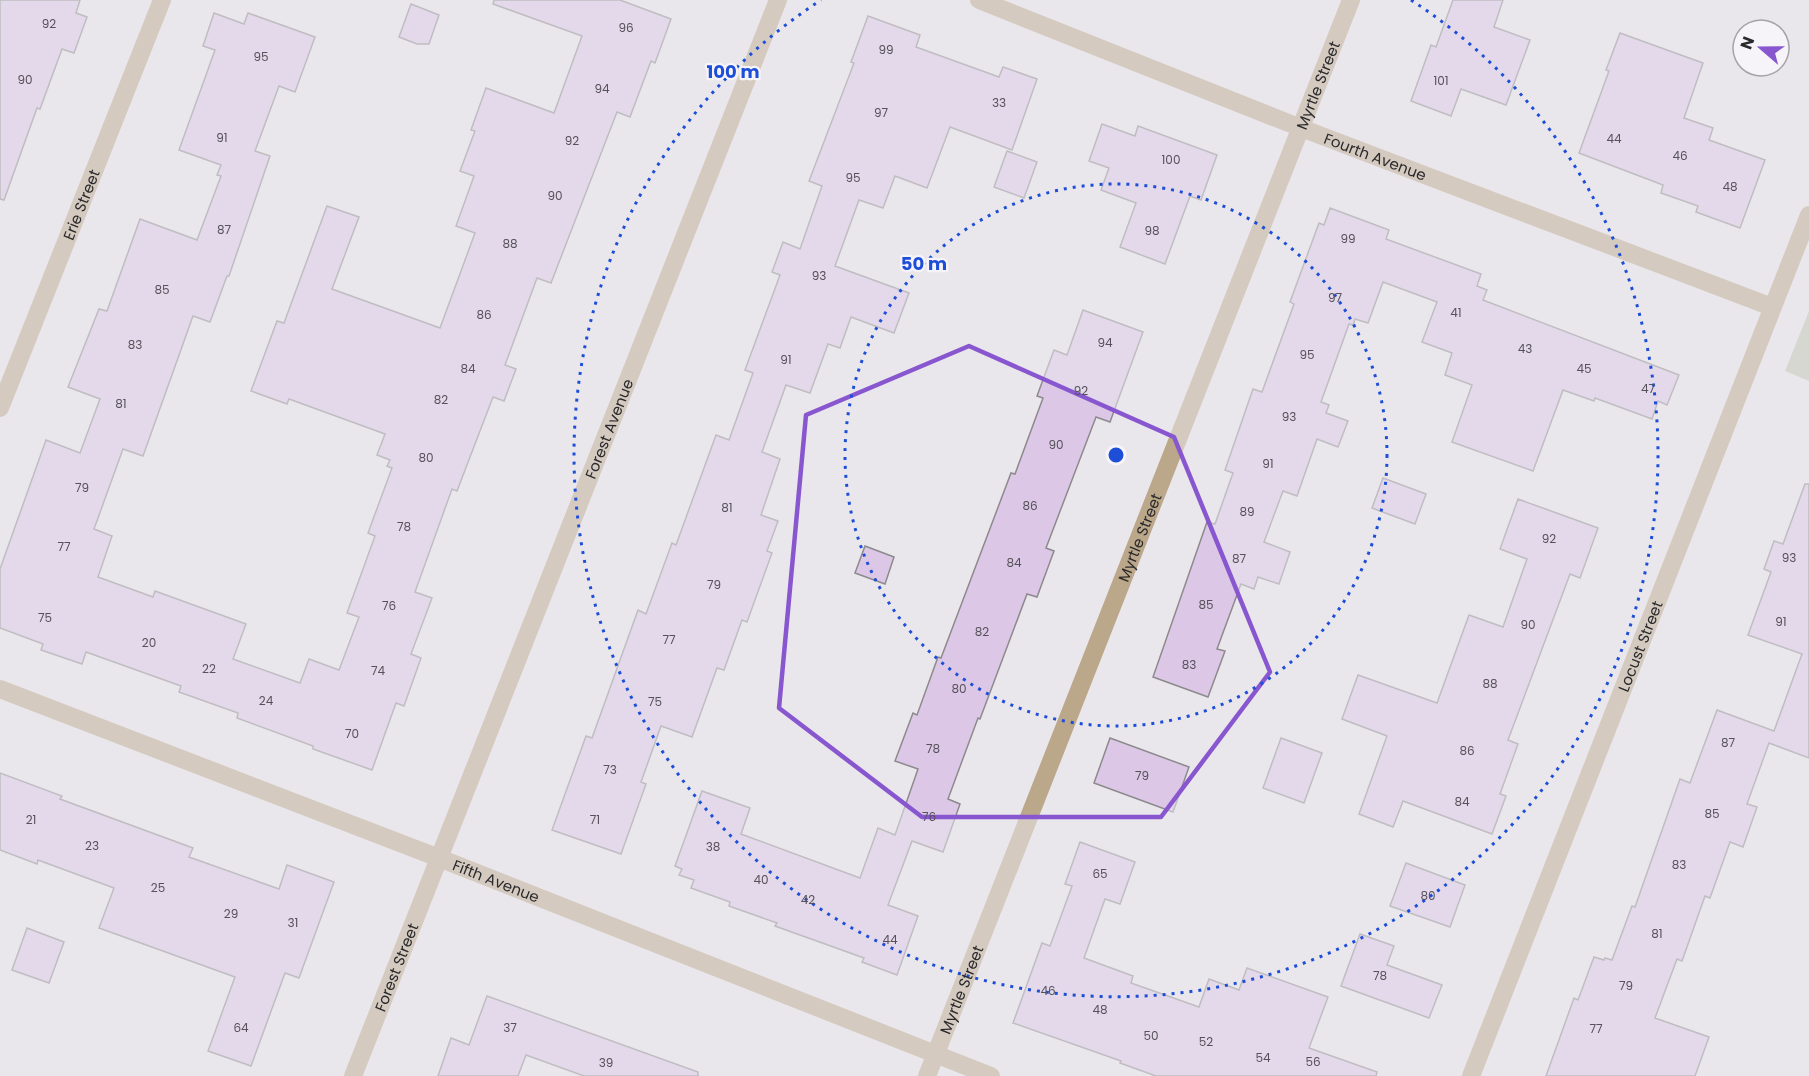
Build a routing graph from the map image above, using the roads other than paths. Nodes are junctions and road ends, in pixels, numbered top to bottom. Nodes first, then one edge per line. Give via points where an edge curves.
1 (162, 0) edge
2 (778, 0) edge
3 (979, 0) edge
4 (1352, 0) edge
5 (1301, 128) junction
6 (1809, 215) edge
7 (1772, 307) junction
8 (0, 408) edge
9 (0, 689) edge
10 (439, 858) junction
11 (936, 1054) junction
12 (353, 1076) edge
13 (927, 1076) edge
14 (992, 1076) edge
15 (1471, 1076) edge

1 - 8 street, Erie Street
2 - 10 street, Forest Avenue
3 - 5 street, Fourth Avenue
4 - 5 street, Myrtle Street
5 - 7 street, Fourth Avenue
5 - 11 street, Myrtle Street
6 - 7 street, Locust Street
7 - 15 street, Locust Street
9 - 10 street, Fifth Avenue
10 - 11 street, Fifth Avenue
10 - 12 street, Forest Street
11 - 13 street, Myrtle Street
11 - 14 street, Fifth Avenue

